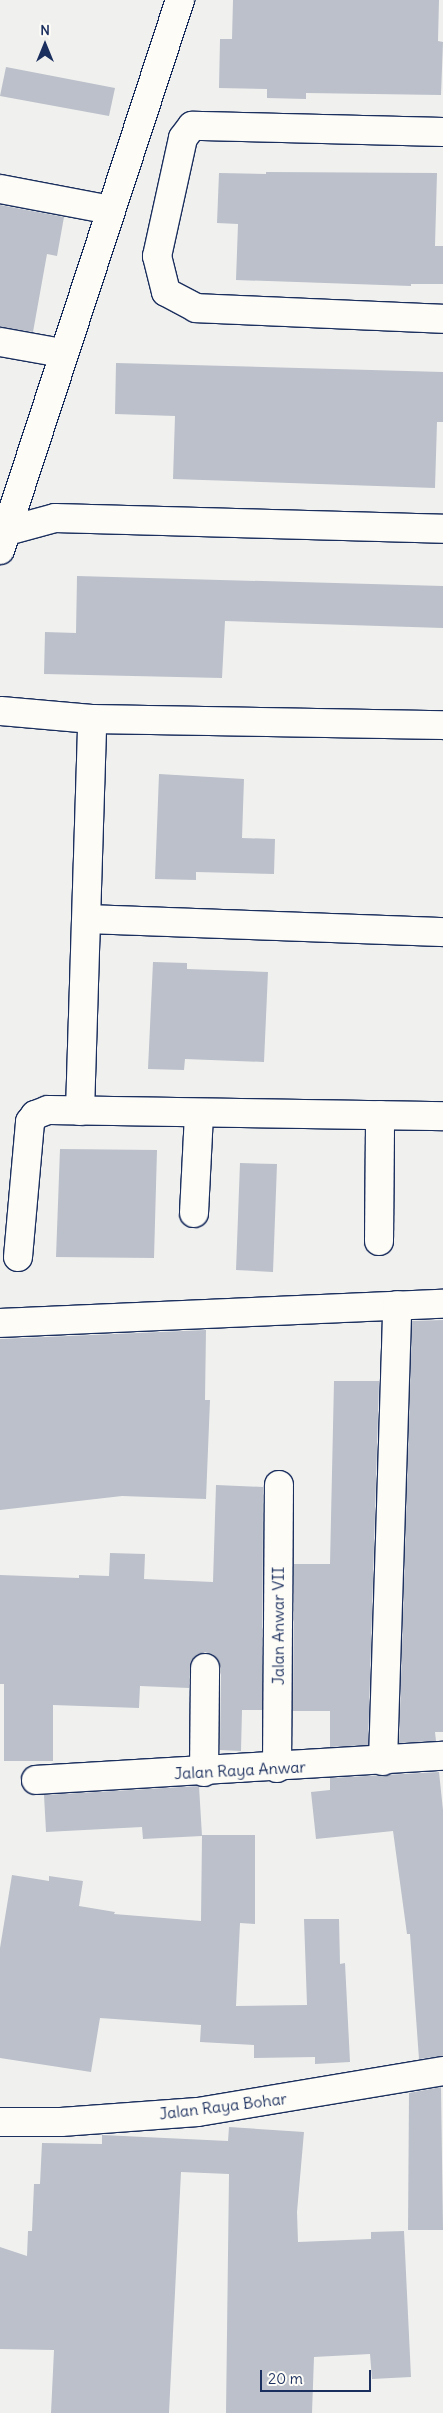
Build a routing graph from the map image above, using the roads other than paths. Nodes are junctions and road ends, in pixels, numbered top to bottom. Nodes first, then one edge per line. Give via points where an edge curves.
1 (180, 0) edge
2 (443, 132) edge
3 (0, 189) edge
4 (110, 210) junction
5 (443, 318) edge
6 (0, 342) edge
7 (62, 353) junction
8 (443, 529) edge
9 (2, 539) edge
10 (1, 711) edge
11 (92, 719) junction
12 (443, 725) edge
13 (87, 919) junction
14 (443, 932) edge
15 (80, 1111) junction
16 (199, 1113) junction
17 (380, 1115) junction
18 (443, 1116) edge
19 (194, 1213) dead end
20 (379, 1241) dead end
21 (18, 1257) dead end
22 (443, 1304) edge
23 (397, 1305) junction
24 (0, 1323) edge
25 (279, 1485) dead end
26 (205, 1668) dead end
27 (443, 1756) edge
28 (383, 1761) junction
29 (277, 1768) junction
30 (204, 1772) junction
31 (36, 1780) dead end
32 (443, 2071) edge
33 (0, 2122) edge

1 - 4 street
2 - 5 street via 192,126 183,138 158,256 166,292 196,308
3 - 4 street
4 - 7 street
6 - 7 street
7 - 9 street
8 - 9 street via 55,518
10 - 11 street
11 - 12 street
11 - 13 street
13 - 14 street
13 - 15 street
15 - 16 street
15 - 21 street via 48,1110 35,1115 30,1122
16 - 17 street
16 - 19 street
17 - 18 street
17 - 20 street
22 - 23 street
23 - 24 street
23 - 28 street
25 - 29 street, Jalan Anwar VII
26 - 30 street
27 - 28 street, Jalan Raya Anwar
28 - 29 street, Jalan Raya Anwar
29 - 30 street, Jalan Raya Anwar
30 - 31 street, Jalan Raya Anwar
32 - 33 street, Jalan Raya Bohar via 198,2112 61,2122

